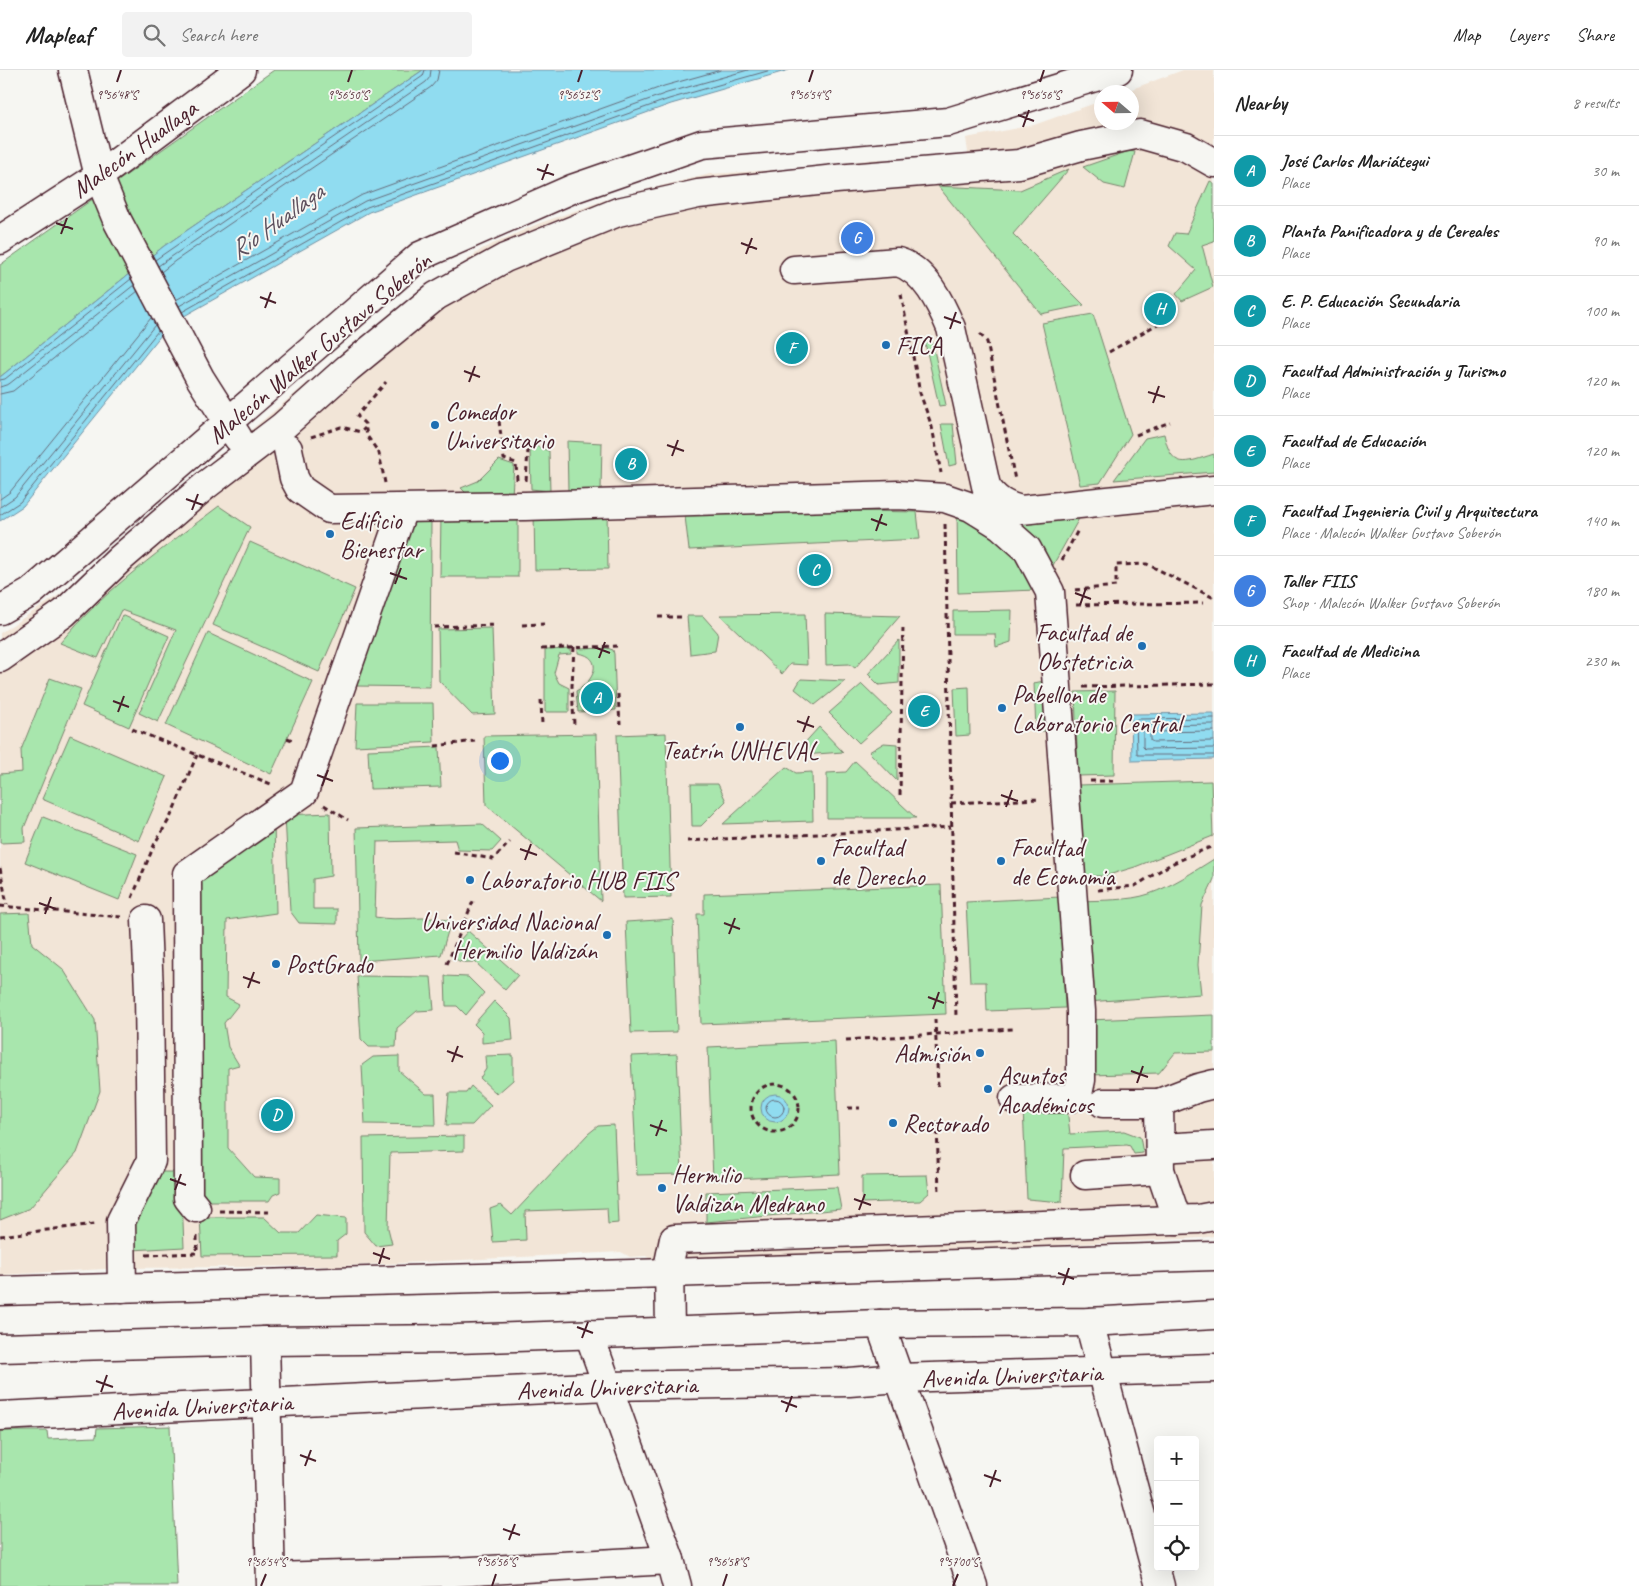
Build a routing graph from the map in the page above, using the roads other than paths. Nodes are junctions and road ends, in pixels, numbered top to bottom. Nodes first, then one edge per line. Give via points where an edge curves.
1 (73, 70) edge
2 (241, 70) edge
3 (1118, 70) edge
4 (1214, 163) edge
5 (100, 176) junction
6 (0, 240) edge
7 (794, 270) dead end
8 (228, 423) junction
9 (242, 446) dead end
10 (288, 449) road end
11 (1214, 490) edge
12 (398, 498) junction
13 (0, 610) edge
14 (0, 658) edge
15 (139, 909) road end
16 (1214, 1084) edge
17 (1014, 1099) dead end
18 (1103, 1103) dead end
19 (1159, 1103) junction
20 (1214, 1145) edge
21 (1160, 1159) junction
22 (1085, 1175) dead end
23 (196, 1208) road end
24 (1214, 1216) edge
25 (1177, 1220) junction
26 (1214, 1256) edge
27 (668, 1274) junction
28 (122, 1288) junction
29 (0, 1291) edge
30 (1214, 1302) edge
31 (1214, 1314) edge
32 (1180, 1316) junction
33 (1089, 1322) junction
34 (880, 1324) junction
35 (670, 1331) junction
36 (589, 1334) junction
37 (265, 1341) junction
38 (0, 1348) edge
39 (1214, 1368) edge
40 (1102, 1373) junction
41 (899, 1378) junction
42 (608, 1386) junction
43 (266, 1403) junction
44 (0, 1416) edge
45 (670, 1560) junction
46 (454, 1579) edge
47 (271, 1581) edge
48 (677, 1586) edge
49 (973, 1586) edge
50 (1160, 1586) edge

1 - 5 main road
2 - 5 main road, Malecón Huallaga
3 - 8 main road, Malecón Walker Gustavo Soberón via 948,122 702,144 572,190 420,256
4 - 14 main road via 1186,147 1140,134 1019,164 698,194 618,212 505,258 436,296 282,427 199,491 121,558 64,613
5 - 6 main road, Malecón Huallaga
5 - 8 main road via 117,220 200,378
7 - 11 main road via 890,262 908,265 926,282 951,328 986,486 991,495 1010,508 1021,510
8 - 9 main road
8 - 13 main road, Malecón Walker Gustavo Soberón via 30,593
10 - 12 main road via 294,478 300,489 329,509
12 - 17 main road via 520,506 898,495 945,498 971,507 1000,525 1027,549 1055,590 1057,688 1081,1011 1081,1080 1078,1094 1070,1098
12 - 23 main road via 304,792 187,874 188,1198
15 - 28 main road via 149,992 150,1161 121,1221
16 - 19 main road
18 - 19 main road
19 - 21 main road
20 - 21 main road
21 - 22 main road
21 - 25 main road
24 - 25 main road
25 - 27 main road via 674,1239
26 - 27 main road
27 - 28 main road
27 - 35 main road
28 - 29 main road
30 - 32 main road
31 - 32 main road, Avenida Universitaria
32 - 33 main road, Avenida Universitaria
33 - 34 main road, Avenida Universitaria
33 - 40 main road
34 - 35 main road, Avenida Universitaria
34 - 41 main road
35 - 36 main road, Avenida Universitaria
36 - 37 main road, Avenida Universitaria
36 - 42 main road
37 - 38 main road, Avenida Universitaria
37 - 43 main road
39 - 40 main road, Avenida Universitaria
40 - 41 main road, Avenida Universitaria
40 - 50 main road
41 - 42 main road, Avenida Universitaria via 849,1382
41 - 49 main road
42 - 43 main road, Avenida Universitaria
42 - 45 main road
43 - 44 main road, Avenida Universitaria
43 - 47 main road
45 - 46 main road
45 - 48 main road
46 - 47 main road

